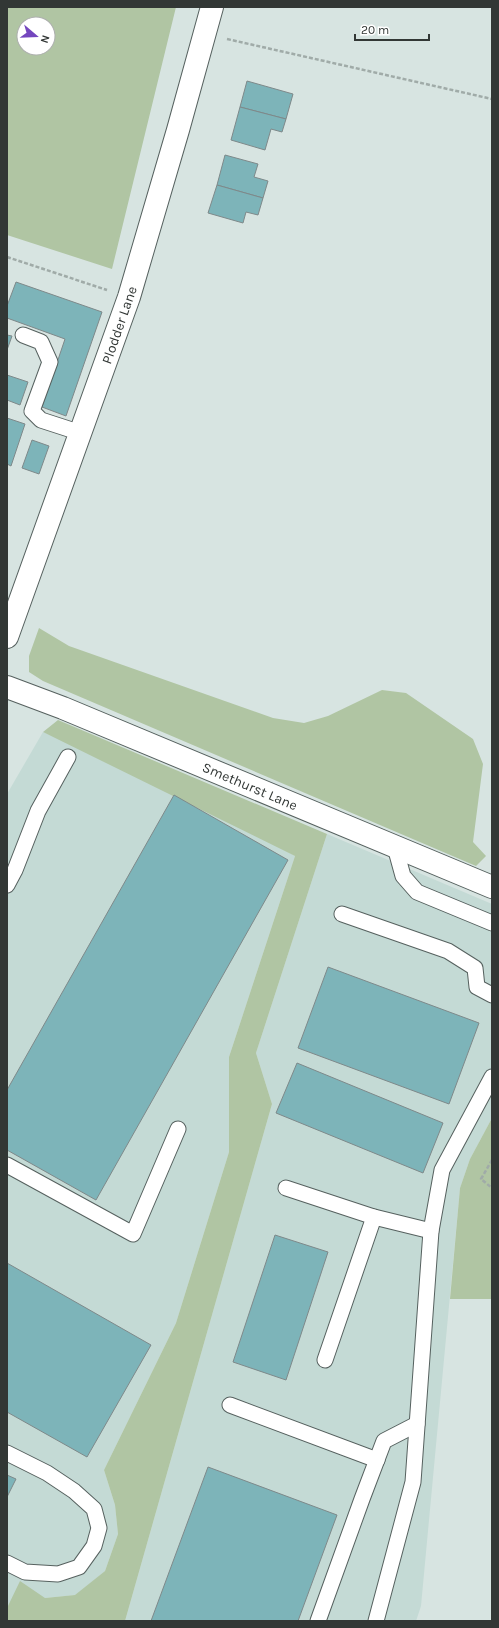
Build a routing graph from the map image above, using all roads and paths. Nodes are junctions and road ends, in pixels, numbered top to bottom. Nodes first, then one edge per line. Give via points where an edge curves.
1 (212, 7) edge
2 (222, 38) dead end
3 (492, 99) edge
4 (7, 257) edge
5 (129, 297) junction
6 (23, 335) dead end
7 (81, 433) junction
8 (7, 637) edge
9 (7, 687) edge
10 (68, 757) dead end
11 (395, 847) junction
12 (7, 885) edge
13 (492, 887) edge
14 (342, 914) dead end
15 (492, 923) edge
16 (492, 995) edge
17 (492, 1077) edge
18 (178, 1128) dead end
19 (492, 1160) edge
20 (7, 1165) edge
21 (286, 1188) dead end
22 (492, 1188) edge
23 (374, 1217) junction
24 (431, 1231) junction
25 (325, 1360) dead end
26 (230, 1405) dead end
27 (417, 1424) junction
28 (7, 1453) edge
29 (377, 1460) junction
30 (7, 1563) edge
31 (318, 1621) edge
32 (376, 1621) edge

1 - 5 main road, Plodder Lane
2 - 3 path
4 - 5 path
5 - 7 main road, Plodder Lane
6 - 7 lane via 41,342 50,362 32,411 41,420
7 - 8 main road, Plodder Lane
9 - 11 main road, Smethurst Lane
10 - 12 lane via 38,811
11 - 13 main road, Smethurst Lane
11 - 15 lane via 403,876 417,892
14 - 16 lane via 448,951 475,968 477,987
17 - 24 lane via 442,1170
18 - 20 lane via 133,1234
19 - 22 path via 481,1179
21 - 23 lane
23 - 24 lane
23 - 25 lane
24 - 27 lane
26 - 29 lane
27 - 29 lane via 384,1441
27 - 32 lane via 413,1482
28 - 30 lane via 47,1473 74,1491 94,1509 99,1528 94,1546 79,1567 58,1574 25,1572
29 - 31 lane

